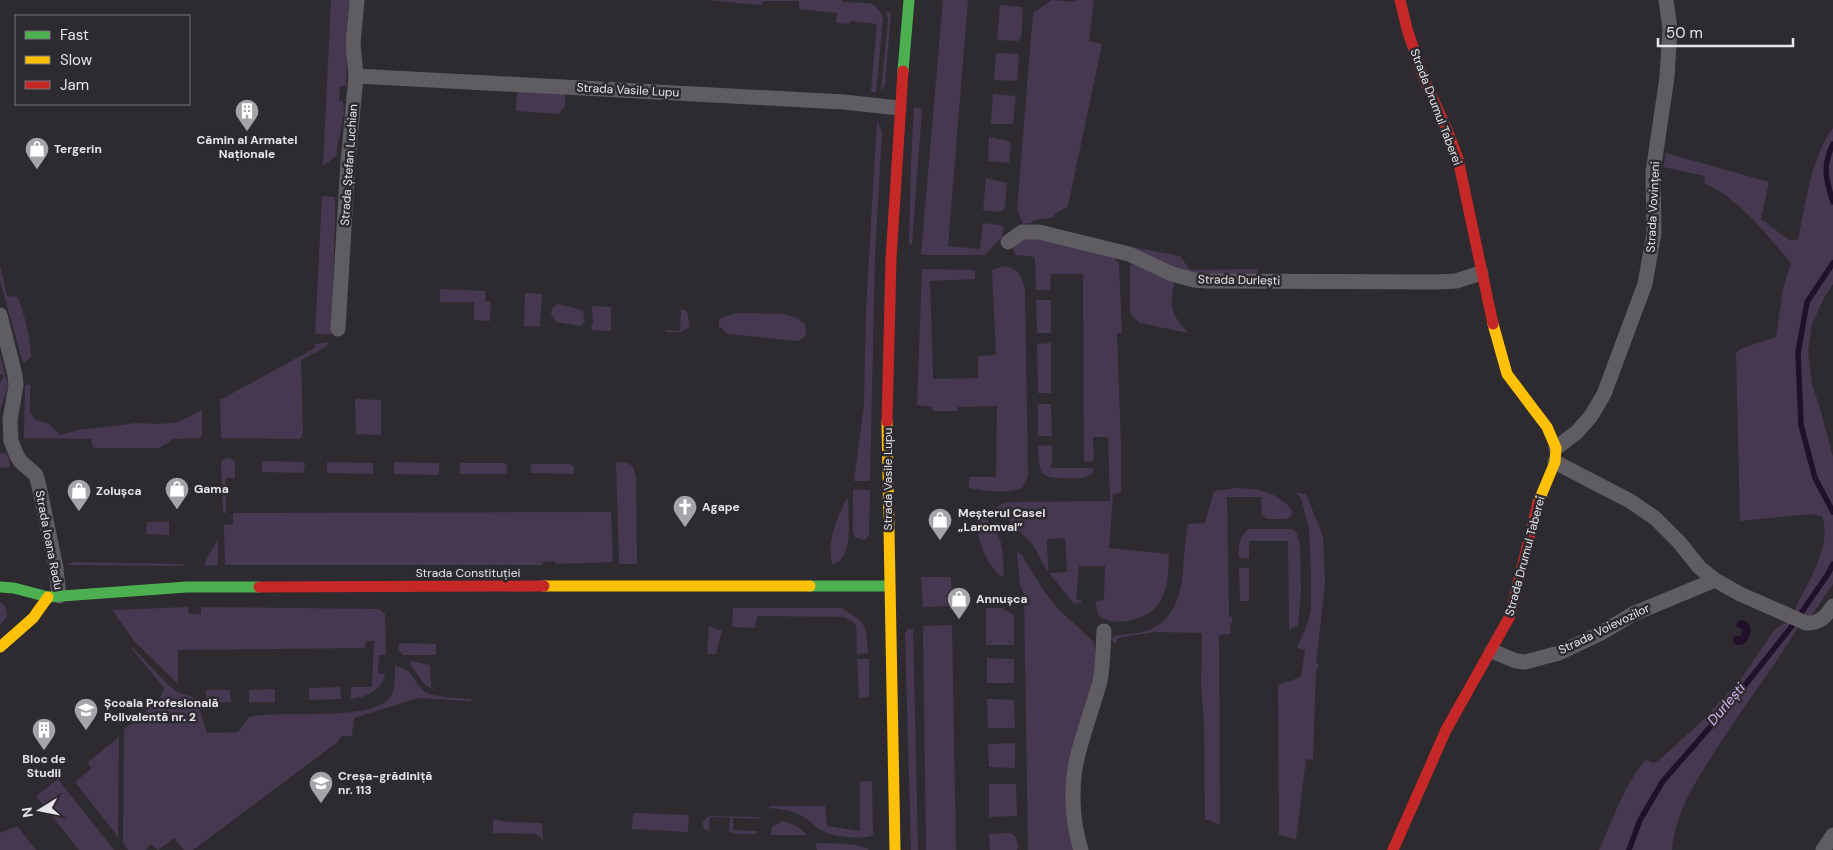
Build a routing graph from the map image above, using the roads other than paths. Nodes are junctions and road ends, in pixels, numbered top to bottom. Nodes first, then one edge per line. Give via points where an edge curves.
1 (357, 0) edge
2 (909, 0) edge
3 (1400, 0) edge
4 (1666, 0) edge
5 (356, 76) junction
6 (899, 108) junction
7 (1008, 242) dead end
8 (1481, 273) junction
9 (0, 315) edge
10 (338, 329) dead end
11 (1556, 455) junction
12 (1715, 580) junction
13 (889, 586) junction
14 (0, 587) edge
15 (54, 597) junction
16 (1833, 606) edge
17 (1104, 631) dead end
18 (0, 647) edge
19 (1492, 651) junction
20 (1833, 835) edge
21 (895, 850) edge
22 (1080, 850) edge
23 (1394, 850) edge
24 (1823, 850) edge

1 - 5 street, Strada Ștefan Luchian via 353,42
2 - 6 main road, Strada Vasile Lupu
3 - 8 main road, Strada Drumul Taberei via 1420,70 1458,160
4 - 11 street, Strada Vovințeni via 1670,29 1667,77 1653,172 1654,233 1644,284 1604,394 1592,416
5 - 6 street, Strada Vasile Lupu via 844,102
5 - 10 street, Strada Ștefan Luchian
6 - 13 main road, Strada Vasile Lupu via 888,346
7 - 8 street, Strada Durlești via 1022,232 1039,232 1128,254 1194,280 1428,282 1456,280
8 - 11 main road, Strada Drumul Taberei via 1507,374 1548,427
9 - 15 street, Strada Ioana Radu via 16,385 10,420 11,441 17,456 36,475 56,568
11 - 12 street via 1655,518 1699,568
11 - 19 main road, Strada Drumul Taberei via 1534,518 1510,616
12 - 16 street via 1810,624 1822,620
12 - 19 street, Strada Voievozilor via 1633,614 1559,653 1525,662
13 - 15 main road, Strada Constituției via 187,587
13 - 21 main road, Strada Vasile Lupu
14 - 15 main road, Strada Constituției
15 - 18 main road
17 - 22 street via 1100,678 1079,748 1075,774 1073,811
19 - 23 main road, Strada Drumul Taberei via 1446,730
20 - 24 street

